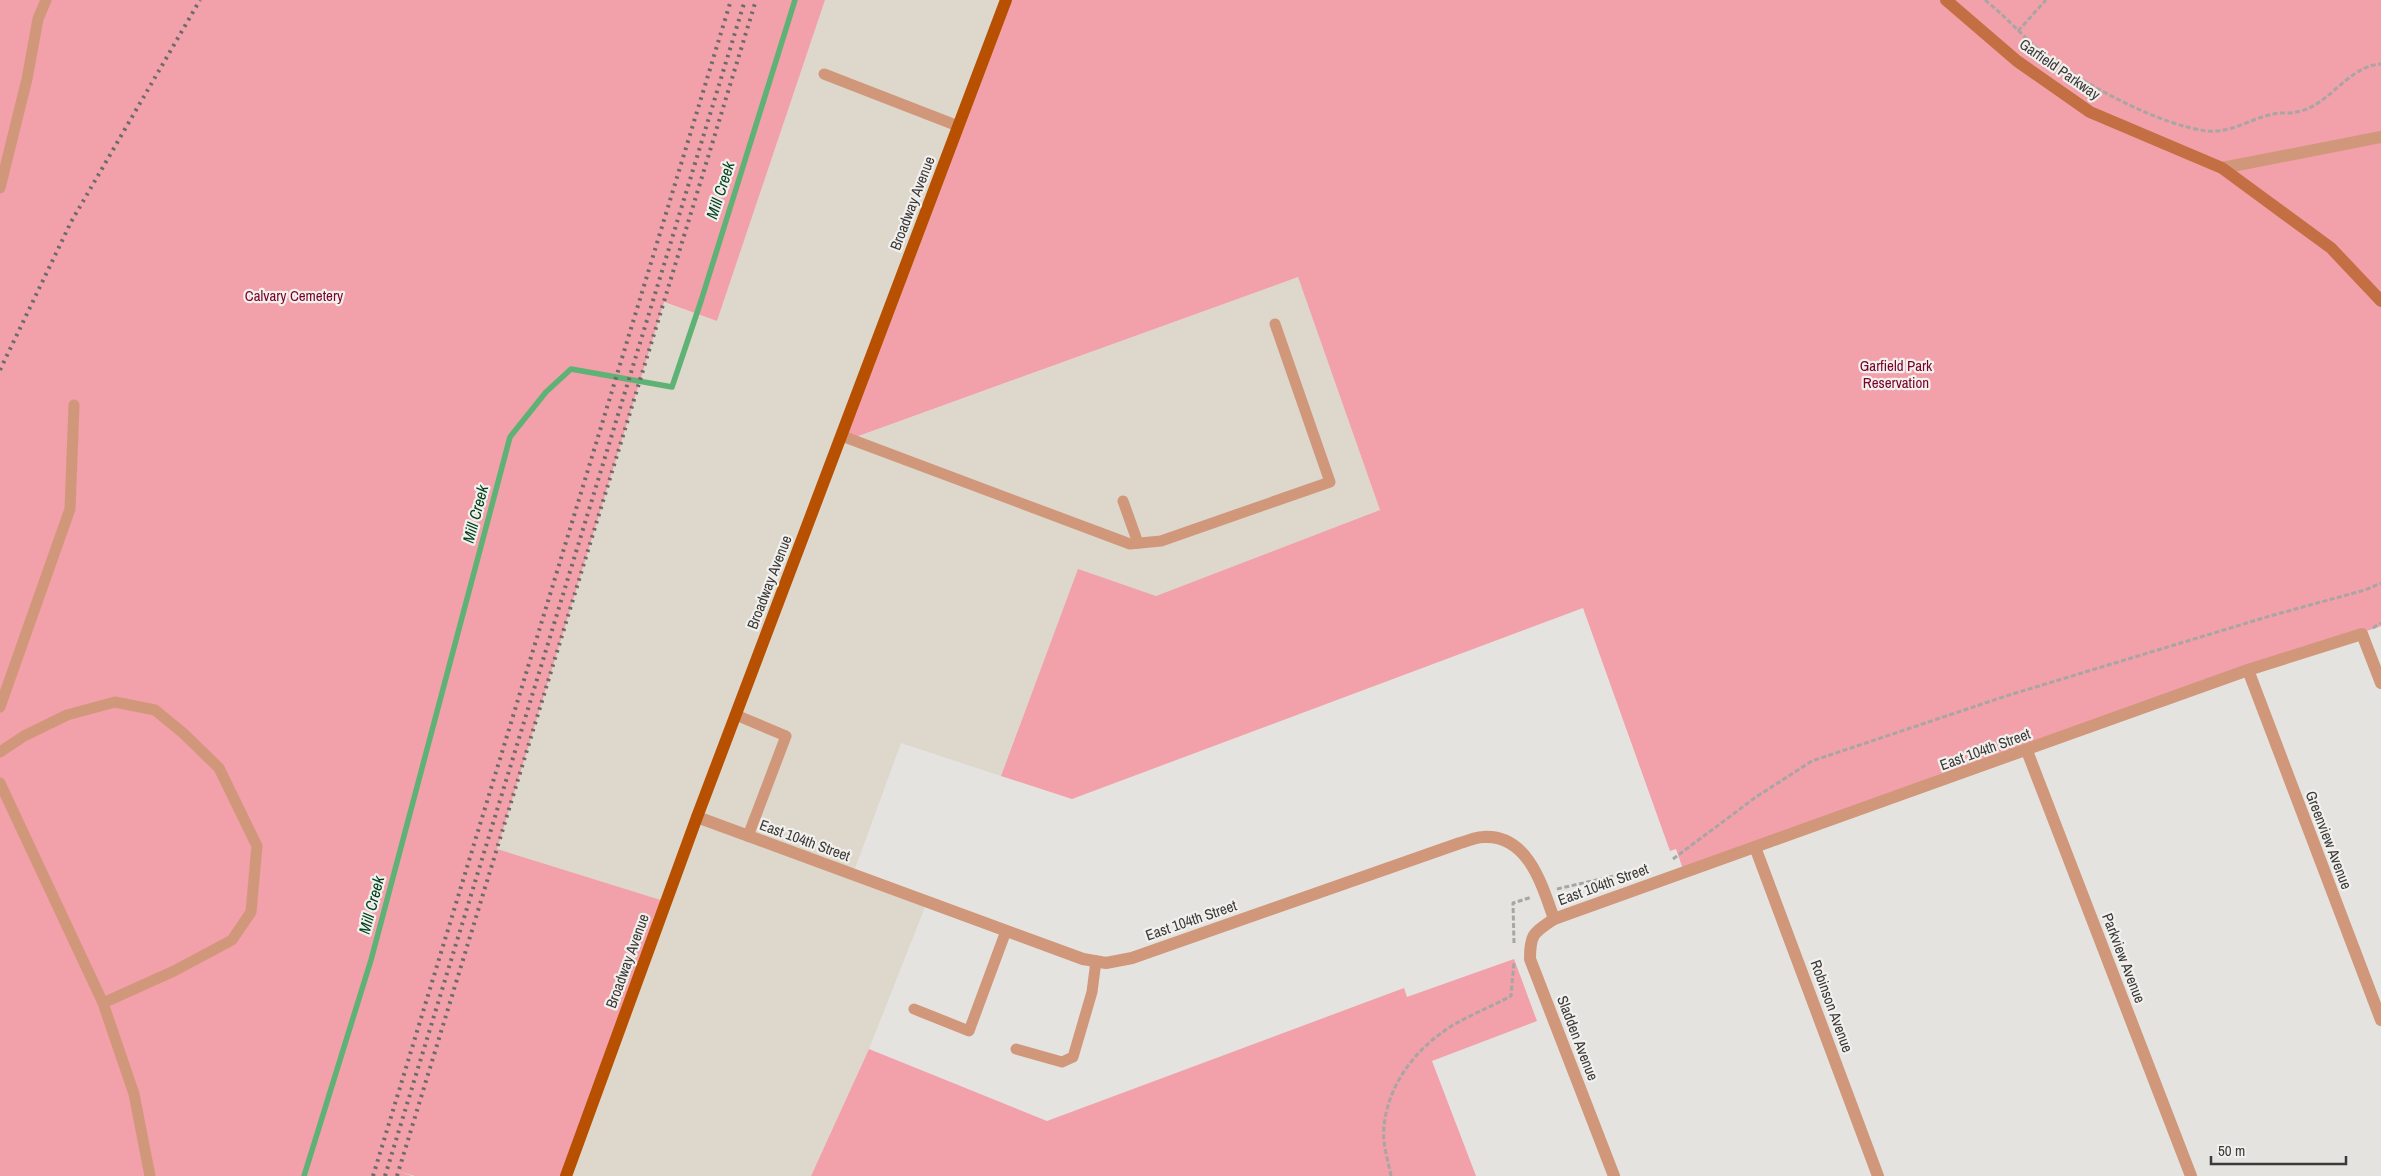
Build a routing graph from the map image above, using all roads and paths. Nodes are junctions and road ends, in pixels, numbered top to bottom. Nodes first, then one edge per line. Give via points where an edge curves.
1 (46, 0) edge
2 (1006, 0) edge
3 (1946, 0) edge
4 (1985, 0) edge
5 (2046, 0) edge
6 (2018, 31) junction
7 (2381, 64) edge
8 (824, 74) dead end
9 (958, 126) junction
10 (2381, 137) edge
11 (2222, 168) junction
12 (0, 188) edge
13 (2381, 301) edge
14 (1275, 324) dead end
15 (74, 405) dead end
16 (842, 436) junction
17 (1123, 501) dead end
18 (1138, 543) junction
19 (2381, 583) edge
20 (2248, 670) junction
21 (2381, 683) edge
22 (0, 707) edge
23 (736, 715) junction
24 (2027, 751) junction
25 (0, 752) edge
26 (0, 784) edge
27 (698, 817) junction
28 (748, 836) junction
29 (1755, 848) junction
30 (1668, 861) dead end
31 (1653, 866) dead end
32 (1559, 888) dead end
33 (1531, 897) dead end
34 (1554, 919) junction
35 (1006, 931) junction
36 (1515, 949) dead end
37 (1514, 959) dead end
38 (1096, 961) junction
39 (103, 1004) junction
40 (914, 1009) dead end
41 (2381, 1020) edge
42 (1016, 1049) dead end
43 (150, 1176) edge
44 (566, 1176) edge
45 (1391, 1176) edge
46 (1614, 1176) edge
47 (1878, 1176) edge
48 (2191, 1176) edge

1 - 12 lane via 38,19
2 - 9 main road, Broadway Avenue
3 - 11 street, Garfield Parkway via 2018,61 2090,112
4 - 6 path
5 - 6 path
6 - 7 path via 2053,60 2107,93 2161,117 2209,131 2229,130 2272,114 2296,112 2314,105 2364,68
8 - 9 lane
9 - 16 main road, Broadway Avenue
10 - 11 street
11 - 13 street, Garfield Parkway via 2331,248
14 - 18 lane via 1330,482 1161,541
15 - 22 lane via 70,510
16 - 18 lane via 1130,544
16 - 23 main road, Broadway Avenue
17 - 18 lane
19 - 30 path via 2006,696 1812,761
20 - 21 street, East 104th Street via 2362,634
20 - 24 street, East 104th Street
20 - 41 street, Greenview Avenue
23 - 27 main road, Broadway Avenue
23 - 28 lane via 786,736
24 - 29 street, East 104th Street
24 - 48 street, Parkview Avenue
25 - 39 lane via 67,715 115,702 155,710 219,768 258,846 251,912 232,940
26 - 39 lane
27 - 28 street, East 104th Street
27 - 44 main road, Broadway Avenue
28 - 35 street, East 104th Street
29 - 34 street, East 104th Street
29 - 47 street, Robinson Avenue
31 - 32 path
33 - 36 path via 1512,903
34 - 38 street, East 104th Street via 1535,869 1526,856 1512,842 1482,837 1132,958 1106,963
34 - 46 street, Sladden Avenue via 1537,931 1530,941 1530,959
35 - 38 street, East 104th Street
35 - 40 lane via 969,1031
37 - 45 path via 1511,996 1440,1033 1414,1058 1396,1083 1387,1104 1384,1128
38 - 42 lane via 1092,992 1073,1057 1062,1062
39 - 43 lane via 134,1094

